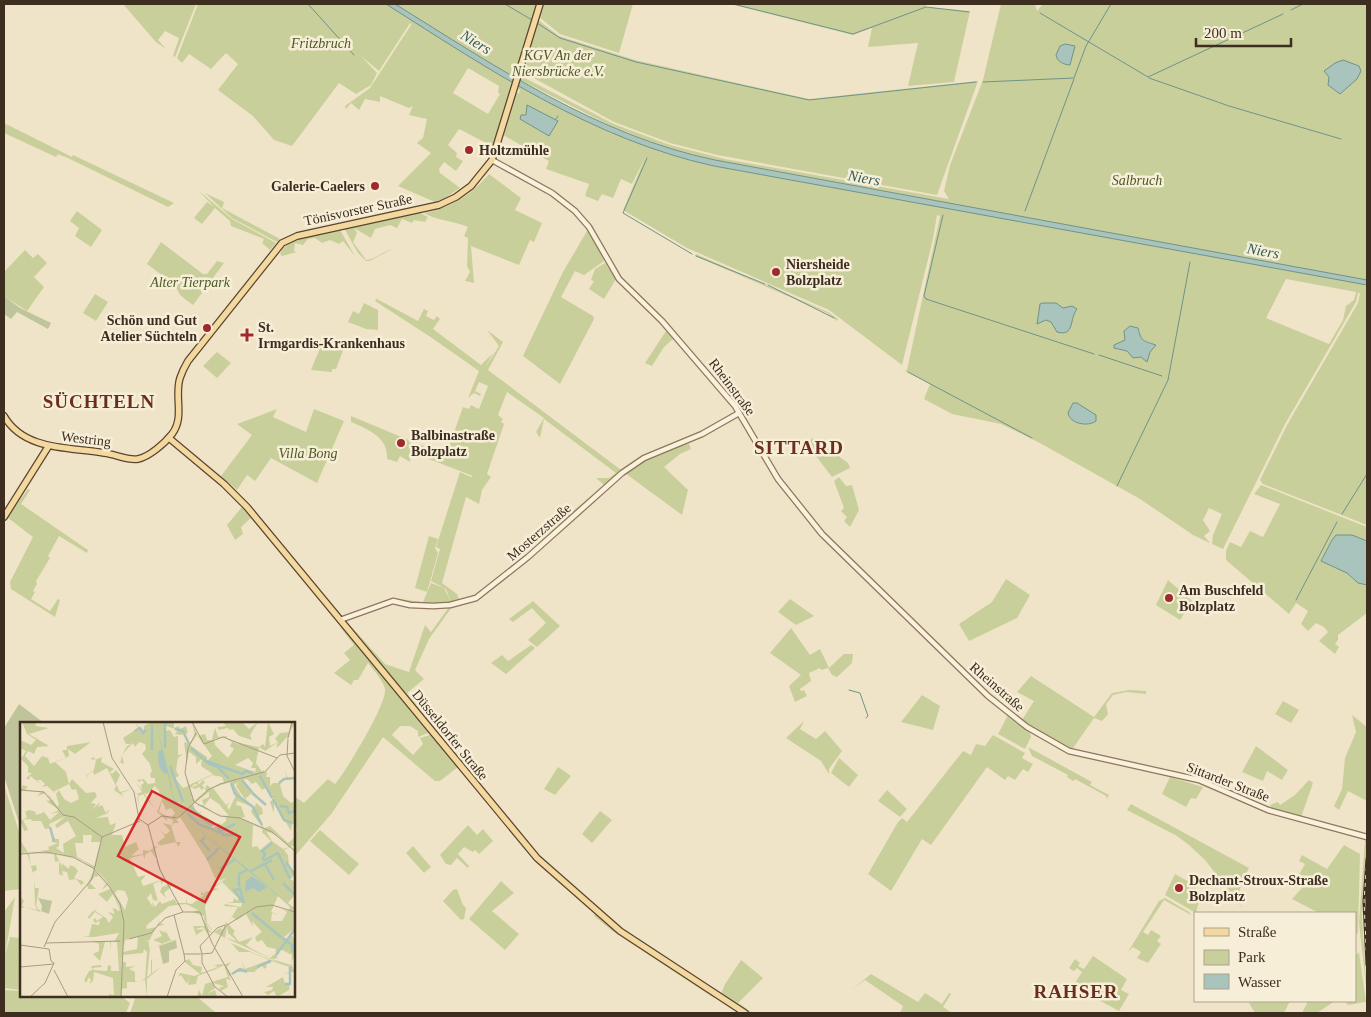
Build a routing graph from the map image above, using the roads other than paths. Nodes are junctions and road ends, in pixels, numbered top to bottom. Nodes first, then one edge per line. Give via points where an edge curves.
1 (540, 4) edge
2 (492, 160) junction
3 (739, 413) junction
4 (4, 416) edge
5 (169, 438) junction
6 (48, 447) junction
7 (4, 518) edge
8 (340, 620) junction
9 (1027, 727) joint
10 (1367, 837) edge
11 (745, 1013) edge

1 - 2 main road, Tönisvorster Straße
2 - 3 street, Rheinstraße via 552,193 575,211 589,227 619,279 662,321
2 - 5 main road, Tönisvorster Straße via 471,186 439,205 296,236 282,243 184,368 179,384 179,419
3 - 8 street, Mosterzstraße via 629,468 476,598 433,606 393,601
3 - 9 street, Rheinstraße via 778,479 822,534 988,696
4 - 6 main road, Westring via 15,429
5 - 6 main road, Westring via 139,459
5 - 8 main road, Düsseldorfer Straße via 247,507
6 - 7 main road
8 - 11 main road, Düsseldorfer Straße via 543,863 620,931
9 - 10 street, Sittarder Straße via 1069,751 1200,780 1268,810

